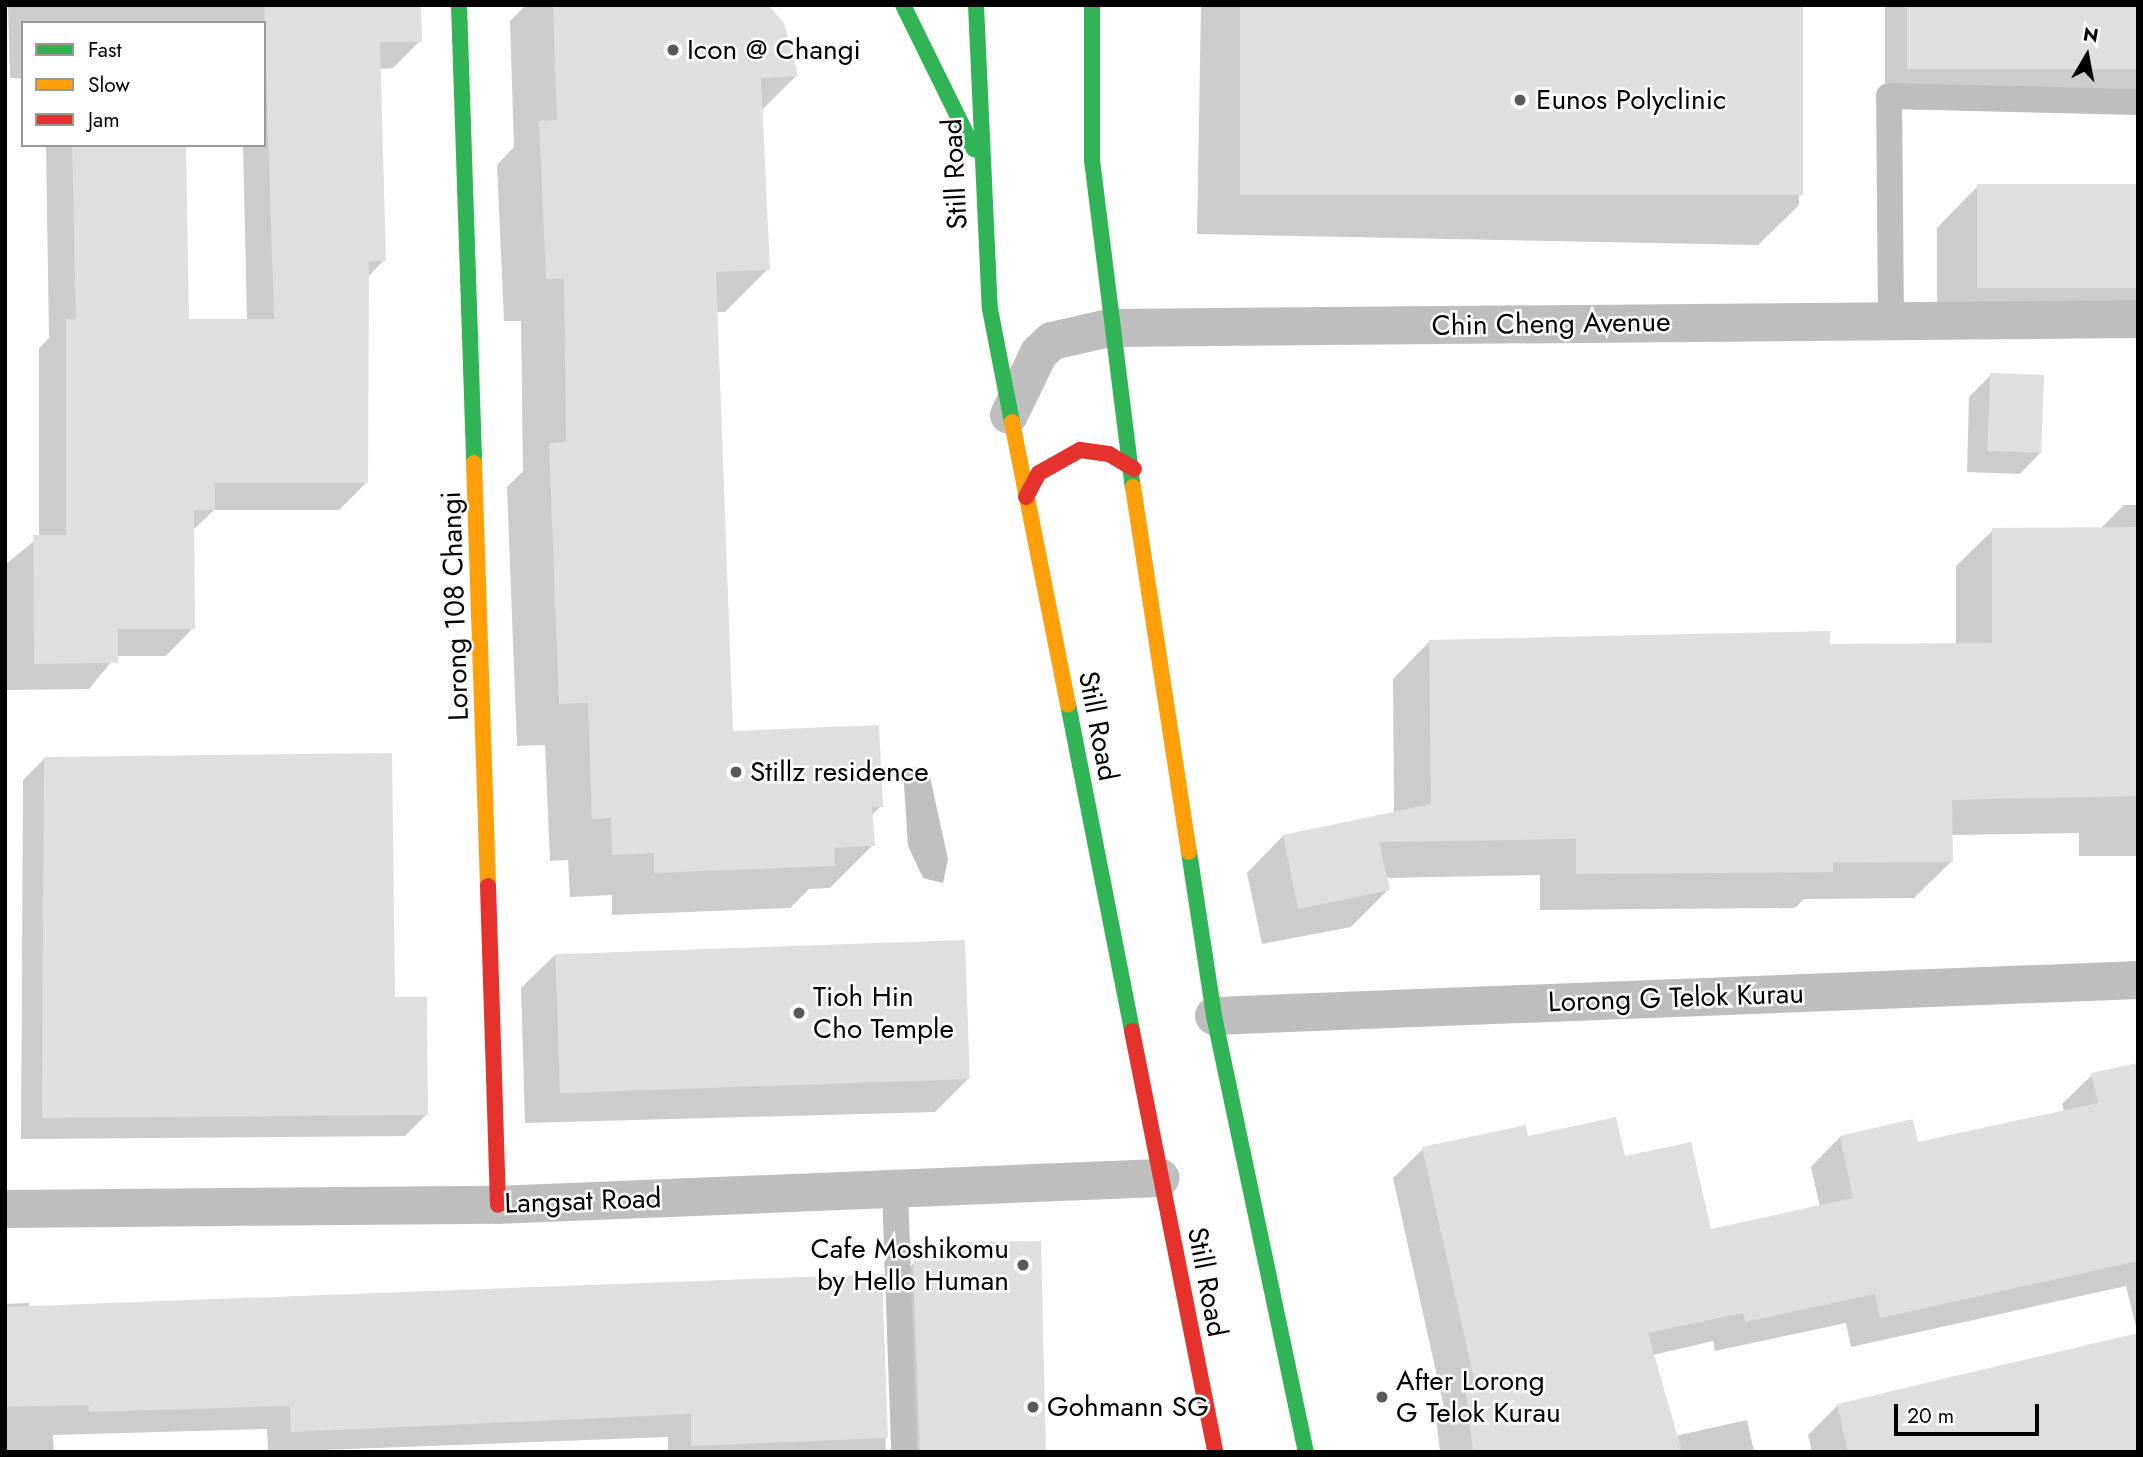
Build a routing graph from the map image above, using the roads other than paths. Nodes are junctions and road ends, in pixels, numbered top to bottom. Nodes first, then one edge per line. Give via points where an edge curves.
1 (459, 5) edge
2 (903, 5) edge
3 (976, 5) edge
4 (1092, 5) edge
5 (2138, 102) edge
6 (978, 157) junction
7 (2138, 319) edge
8 (1891, 320) junction
9 (1109, 328) junction
10 (1009, 415) junction
11 (1134, 469) junction
12 (1026, 497) junction
13 (2138, 980) edge
14 (1214, 1016) junction
15 (1160, 1178) junction
16 (895, 1189) junction
17 (498, 1205) junction
18 (5, 1209) edge
19 (904, 1452) edge
20 (1215, 1452) edge
21 (1306, 1452) edge

1 - 17 main road, Lorong 108 Changi
2 - 6 main road
3 - 6 main road, Still Road
4 - 9 main road via 1092,160
5 - 8 lane via 1889,96
6 - 10 main road, Still Road via 990,309
7 - 8 street, Chin Cheng Avenue
8 - 9 street, Chin Cheng Avenue
9 - 10 street, Chin Cheng Avenue via 1052,341 1039,353
9 - 11 main road
10 - 12 main road, Still Road
11 - 12 main road via 1109,454 1080,450 1039,472
11 - 14 main road
12 - 15 main road, Still Road
13 - 14 street, Lorong G Telok Kurau
14 - 21 main road
15 - 16 street, Langsat Road
15 - 20 main road, Still Road
16 - 17 street, Langsat Road
16 - 19 lane
17 - 18 street, Langsat Road

